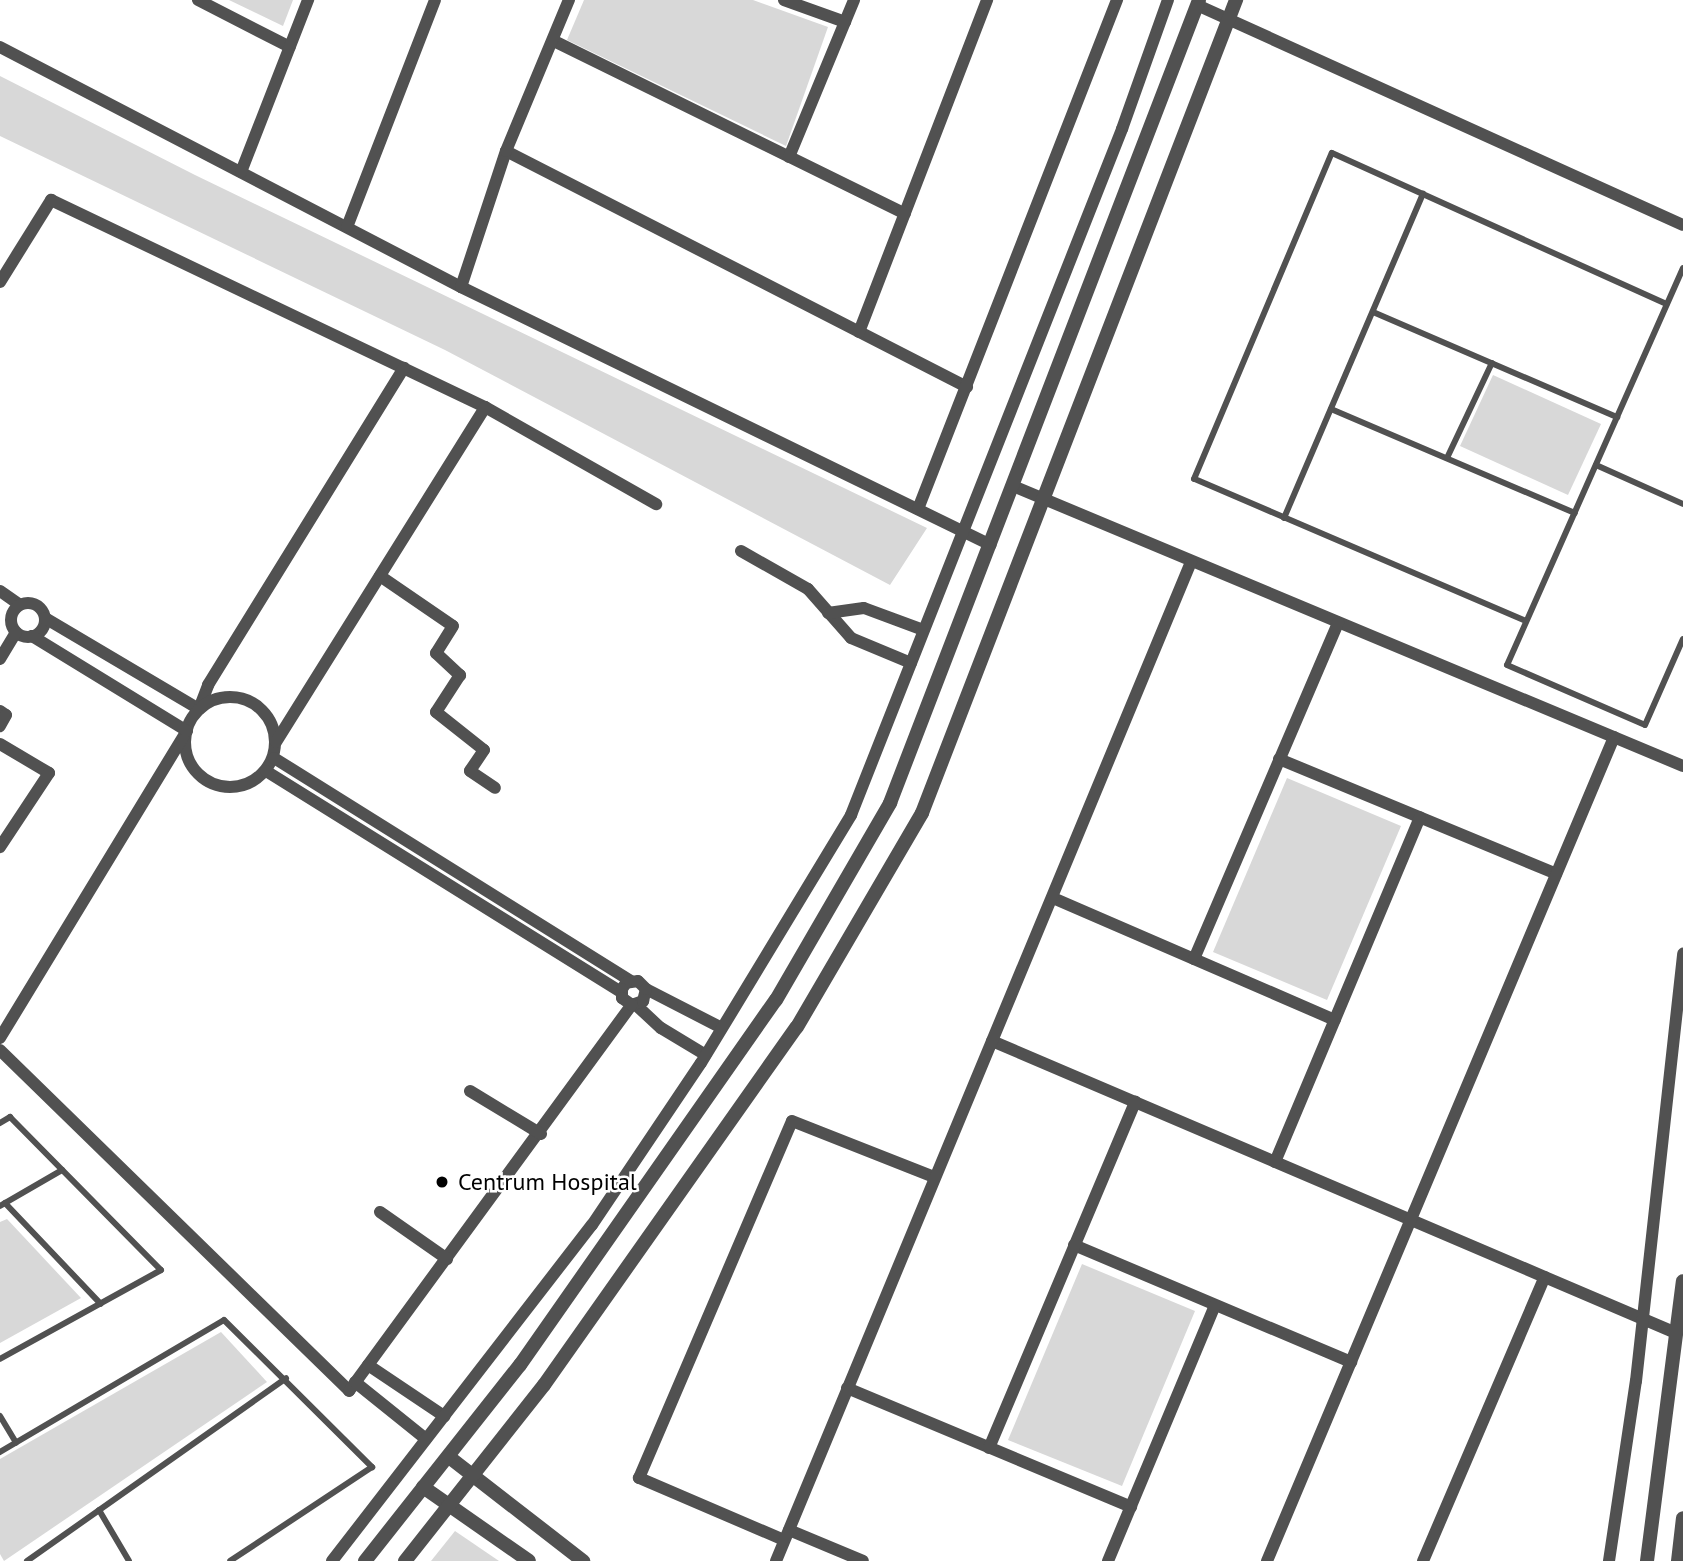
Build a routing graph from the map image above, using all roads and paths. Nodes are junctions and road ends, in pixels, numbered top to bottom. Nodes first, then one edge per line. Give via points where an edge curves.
1 (198, 0) edge
2 (308, 0) edge
3 (435, 0) edge
4 (569, 0) edge
5 (784, 0) edge
6 (854, 0) edge
7 (987, 0) edge
8 (1117, 0) edge
9 (1168, 0) edge
10 (1236, 0) edge
11 (1198, 2) edge
12 (1228, 19) junction
13 (845, 22) junction
14 (554, 41) junction
15 (0, 47) edge
16 (290, 47) junction
17 (506, 150) junction
18 (789, 157) junction
19 (241, 172) junction
20 (1423, 194) junction
21 (905, 214) junction
22 (1683, 225) edge
23 (347, 227) junction
24 (1683, 268) edge
25 (0, 282) edge
26 (461, 287) junction
27 (1667, 304) junction
28 (1373, 312) junction
29 (859, 332) junction
30 (1492, 363) junction
31 (404, 368) junction
32 (967, 387) junction
33 (485, 407) junction
34 (1331, 409) junction
35 (1617, 417) junction
36 (1447, 458) junction
37 (1596, 465) junction
38 (1013, 486) junction
39 (1043, 499) junction
40 (656, 504) dead end
41 (1683, 504) edge
42 (918, 509) junction
43 (1575, 513) junction
44 (1284, 517) junction
45 (963, 531) junction
46 (991, 545) junction
47 (741, 551) dead end
48 (1191, 562) junction
49 (380, 576) junction
50 (0, 591) edge
51 (20, 605) junction
52 (828, 613) junction
53 (0, 615) edge
54 (45, 618) junction
55 (1526, 621) junction
56 (1338, 623) junction
57 (14, 627) junction
58 (923, 631) junction
59 (33, 636) junction
60 (1683, 639) edge
61 (0, 659) edge
62 (911, 663) junction
63 (199, 709) junction
64 (0, 711) edge
65 (0, 726) edge
66 (187, 731) junction
67 (1614, 737) junction
68 (276, 742) junction
69 (0, 744) edge
70 (274, 758) junction
71 (1279, 759) junction
72 (1683, 766) edge
73 (266, 771) junction
74 (495, 788) dead end
75 (1420, 817) junction
76 (0, 847) edge
77 (1556, 874) junction
78 (1053, 898) junction
79 (1683, 954) edge
80 (1194, 959) junction
81 (631, 981) junction
82 (646, 989) junction
83 (621, 992) junction
84 (634, 1005) junction
85 (1335, 1020) junction
86 (722, 1028) junction
87 (0, 1038) edge
88 (992, 1041) junction
89 (0, 1050) edge
90 (706, 1055) junction
91 (470, 1091) dead end
92 (1135, 1102) junction
93 (0, 1123) edge
94 (541, 1134) junction
95 (1275, 1162) junction
96 (62, 1170) junction
97 (934, 1177) junction
98 (2, 1204) edge
99 (380, 1212) dead end
100 (1410, 1220) junction
101 (1074, 1245) junction
102 (447, 1259) junction
103 (1545, 1277) junction
104 (1683, 1281) edge
105 (101, 1304) junction
106 (1215, 1305) junction
107 (1643, 1319) junction
108 (1676, 1333) junction
109 (0, 1359) edge
110 (1351, 1362) junction
111 (368, 1365) junction
112 (286, 1378) junction
113 (355, 1382) junction
114 (847, 1388) junction
115 (0, 1416) edge
116 (444, 1416) junction
117 (426, 1439) junction
118 (16, 1443) junction
119 (989, 1448) junction
120 (0, 1452) edge
121 (449, 1457) junction
122 (473, 1476) junction
123 (423, 1487) junction
124 (451, 1507) junction
125 (1131, 1507) junction
126 (99, 1510) junction
127 (1683, 1518) edge
128 (787, 1535) junction
129 (27, 1561) edge
130 (129, 1561) edge
131 (230, 1561) edge
132 (332, 1561) edge
133 (365, 1561) edge
134 (405, 1561) edge
135 (529, 1561) edge
136 (583, 1561) edge
137 (776, 1561) edge
138 (863, 1561) edge
139 (1108, 1561) edge
140 (1267, 1561) edge
141 (1423, 1561) edge
142 (1609, 1561) edge
143 (1647, 1561) edge
144 (1678, 1561) edge

1 - 16 street
2 - 16 street
3 - 23 street
4 - 14 street
5 - 13 street
6 - 13 street
7 - 21 street
8 - 32 street
9 - 45 street via 1122,129
10 - 12 street
11 - 12 street
11 - 38 street
12 - 22 street
12 - 39 street
13 - 18 street
14 - 17 street
14 - 18 street
15 - 19 street
16 - 19 street
17 - 26 street
17 - 29 street
18 - 21 street
19 - 23 street
20 - 27 lane
20 - 28 lane
20 - 44 lane via 1332,153 1194,479
21 - 29 street
23 - 26 street
24 - 27 lane
25 - 31 street via 51,200
26 - 42 street
27 - 35 lane
28 - 30 lane
28 - 34 lane
29 - 32 street
30 - 35 lane
30 - 36 lane
31 - 33 street
31 - 63 street via 208,685
32 - 42 street
33 - 40 street
33 - 49 street
34 - 36 lane
34 - 44 lane
35 - 37 lane
36 - 43 lane
37 - 41 lane
37 - 43 lane
38 - 39 street
38 - 46 street
39 - 48 street
39 - 122 street via 915,825 797,1027
42 - 45 street
43 - 55 lane
44 - 55 lane
45 - 46 street
45 - 58 street
46 - 121 street via 890,803 776,1000 520,1365
47 - 52 street via 808,589
48 - 56 street
48 - 78 street
49 - 68 street
49 - 74 street via 453,626 436,653 460,675 436,712 484,750 470,771
50 - 51 street
51 - 54 street via 36,605
51 - 57 street
52 - 58 street via 864,608
52 - 62 street via 851,638
53 - 57 street
54 - 59 street via 42,629
54 - 63 street
55 - 60 lane via 1507,665 1645,725
56 - 67 street
56 - 71 street
57 - 59 street
57 - 61 street
58 - 62 street
59 - 66 street
62 - 86 street via 851,815
63 - 66 street
63 - 68 street via 225,697 253,703 265,713
64 - 65 street via 6,715
66 - 73 street via 189,762 209,783 239,787
66 - 87 street
67 - 72 street
67 - 77 street
68 - 70 street
69 - 76 street via 49,773
70 - 73 street
70 - 81 street
71 - 75 street
71 - 80 street
73 - 83 street
75 - 77 street
75 - 85 street
77 - 100 street
78 - 80 street
78 - 88 street
79 - 107 street
80 - 85 street
81 - 82 street
81 - 83 street
82 - 84 street via 645,998
82 - 86 street
83 - 84 street
84 - 90 street
84 - 94 street
85 - 95 street
86 - 90 street
88 - 92 street
88 - 97 street
89 - 113 street via 349,1391
90 - 116 street via 592,1225
91 - 94 street
92 - 95 street
92 - 101 street
93 - 96 lane via 10,1117
94 - 102 street
95 - 100 street
96 - 98 lane
96 - 105 lane via 161,1270
97 - 114 street
97 - 128 street via 792,1121 639,1479
98 - 105 lane
99 - 102 street
100 - 103 street
100 - 110 street
101 - 106 street
101 - 119 street
102 - 111 street
103 - 107 street
103 - 141 street
104 - 108 street
105 - 109 lane
106 - 110 street
106 - 125 street
107 - 108 street
107 - 142 street
108 - 143 street
110 - 140 street
111 - 113 street
111 - 116 street
112 - 118 lane via 224,1320
112 - 126 lane
112 - 131 lane via 372,1467
113 - 117 street
114 - 119 street
114 - 128 street
115 - 118 lane
116 - 117 street
117 - 132 street
118 - 120 lane
119 - 125 street
121 - 122 street
121 - 123 street
122 - 124 street
122 - 136 street
123 - 124 street
123 - 133 street
124 - 134 street
124 - 135 street
125 - 139 street
126 - 129 lane
126 - 130 lane
127 - 144 street
128 - 137 street
128 - 138 street

